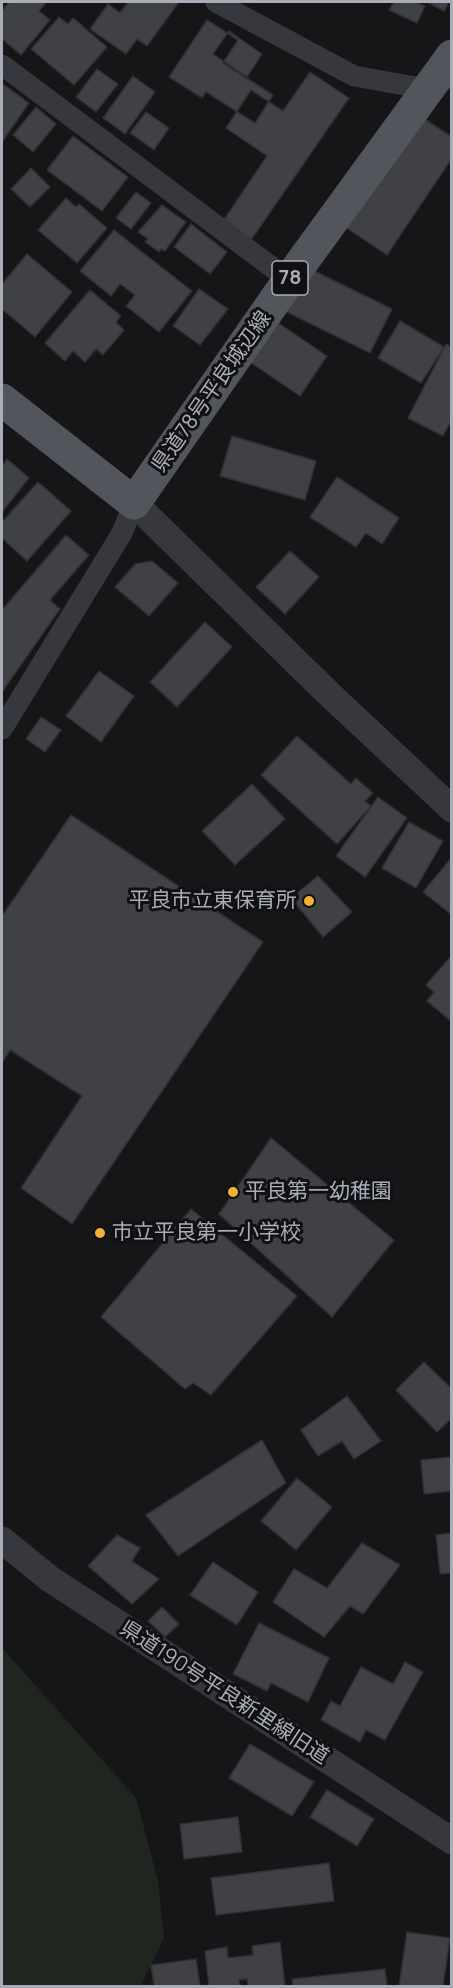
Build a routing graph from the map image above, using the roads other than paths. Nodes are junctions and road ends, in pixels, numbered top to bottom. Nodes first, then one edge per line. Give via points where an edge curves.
1 (216, 2) edge
2 (452, 56) edge
3 (2, 65) edge
4 (427, 89) junction
5 (289, 280) junction
6 (2, 400) edge
7 (134, 503) junction
8 (2, 729) edge
9 (452, 809) edge
10 (2, 1540) edge
11 (452, 1841) edge

1 - 4 street via 354,76
2 - 4 main road, 県道78号平良城辺線 / 78
3 - 5 street
4 - 5 main road, 県道78号平良城辺線 / 78
5 - 7 main road, 県道78号平良城辺線 / 78
6 - 7 main road
7 - 8 street via 122,533
7 - 9 street via 327,693
10 - 11 street, 県道190号平良新里線旧道 via 50,1579

